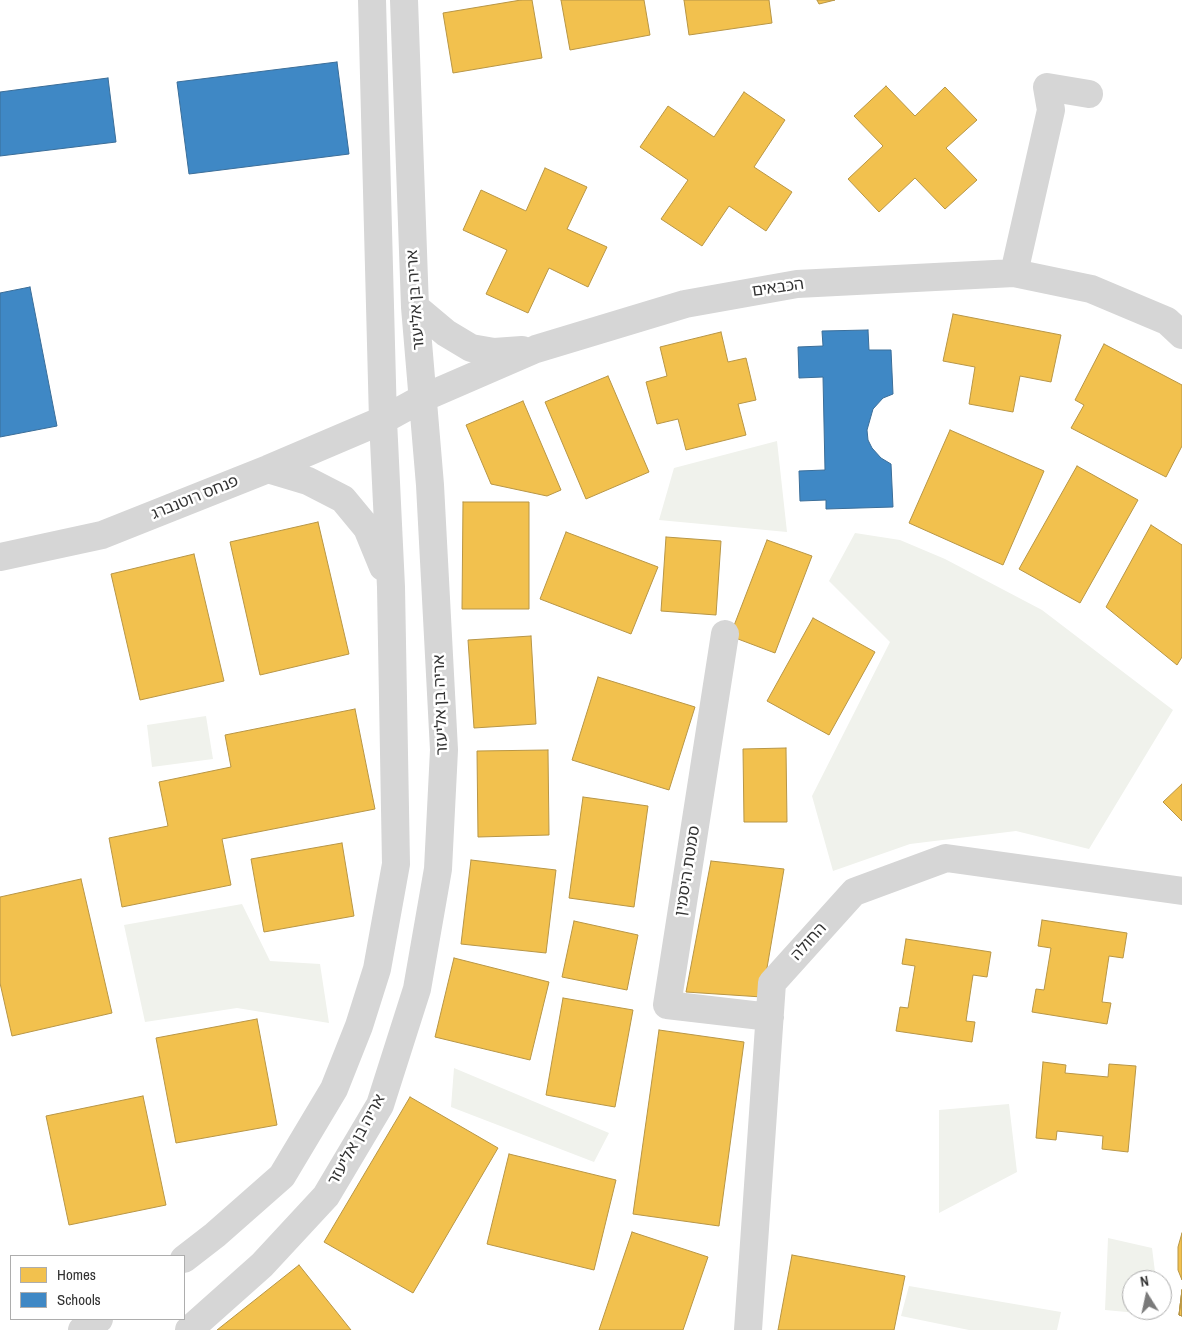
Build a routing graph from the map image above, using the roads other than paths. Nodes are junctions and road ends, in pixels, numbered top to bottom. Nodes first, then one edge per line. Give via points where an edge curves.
1 (372, 0) edge
2 (404, 0) edge
3 (1089, 94) dead end
4 (1014, 273) junction
5 (415, 307) junction
6 (1182, 335) edge
7 (536, 349) junction
8 (423, 398) junction
9 (384, 420) junction
10 (268, 469) junction
11 (0, 557) edge
12 (391, 587) junction
13 (725, 634) dead end
14 (1182, 891) edge
15 (770, 1017) junction
16 (185, 1258) edge
17 (97, 1320) edge
18 (82, 1330) edge
19 (189, 1330) edge
20 (748, 1330) edge

1 - 9 street, אריה בן אליעזר
2 - 5 street, אריה בן אליעזר
3 - 4 street via 1047,87 1051,110
4 - 6 street, הכבאים via 1091,290 1167,321
4 - 7 street, הכבאים via 796,284 685,304
5 - 7 street via 470,348 494,352
5 - 8 street, אריה בן אליעזר
7 - 8 street, הכבאים
8 - 9 street, הכבאים
8 - 19 street, אריה בן אליעזר via 444,750 438,870 416,989 380,1105 326,1196 262,1265
9 - 10 street, פנחס רוטנברג
9 - 12 street, אריה בן אליעזר
10 - 11 street, פנחס רוטנברג via 102,535
10 - 12 street via 308,481 343,499 367,528
12 - 16 street, אריה בן אליעזר via 396,864 377,969 334,1089 282,1176
13 - 15 street, סמטת היסמין via 667,1005
14 - 15 street, החולה via 946,858 854,892 772,982
15 - 20 street, החולה
17 - 18 street

